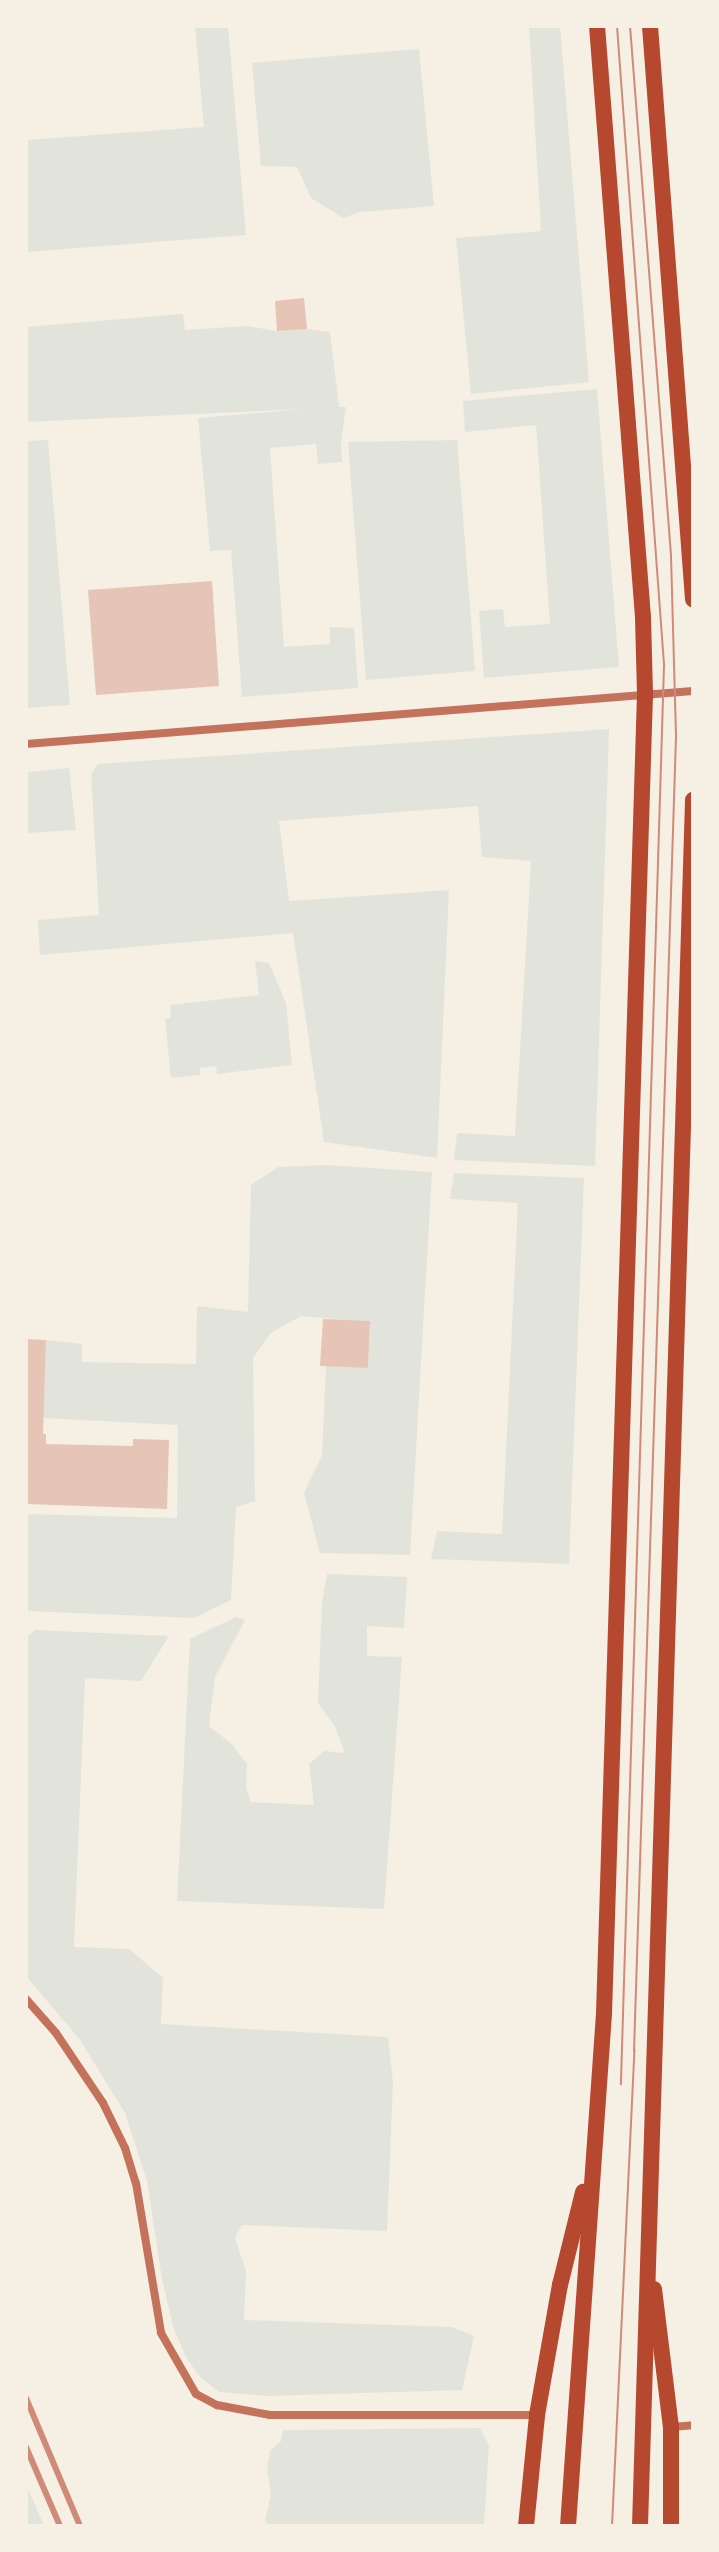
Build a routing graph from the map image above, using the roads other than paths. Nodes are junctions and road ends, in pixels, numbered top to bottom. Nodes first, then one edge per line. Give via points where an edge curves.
1 (597, 26) edge
2 (650, 26) edge
3 (693, 599) edge
4 (693, 691) edge
5 (645, 694) junction
6 (26, 744) edge
7 (693, 800) edge
8 (26, 1999) edge
9 (592, 2155) junction
10 (649, 2241) junction
11 (537, 2415) junction
12 (693, 2425) edge
13 (671, 2427) junction
14 (526, 2526) edge
15 (568, 2526) edge
16 (640, 2526) edge
17 (671, 2526) edge

1 - 5 main road
2 - 3 main road
4 - 5 street
5 - 6 street
5 - 9 main road via 604,2014
7 - 10 main road
8 - 11 street via 95,2091 125,2148 136,2183 161,2333 196,2394 217,2405 270,2415
9 - 11 main road via 560,2285
9 - 15 main road
10 - 13 main road
10 - 16 main road
11 - 14 main road
12 - 13 street
13 - 17 main road

